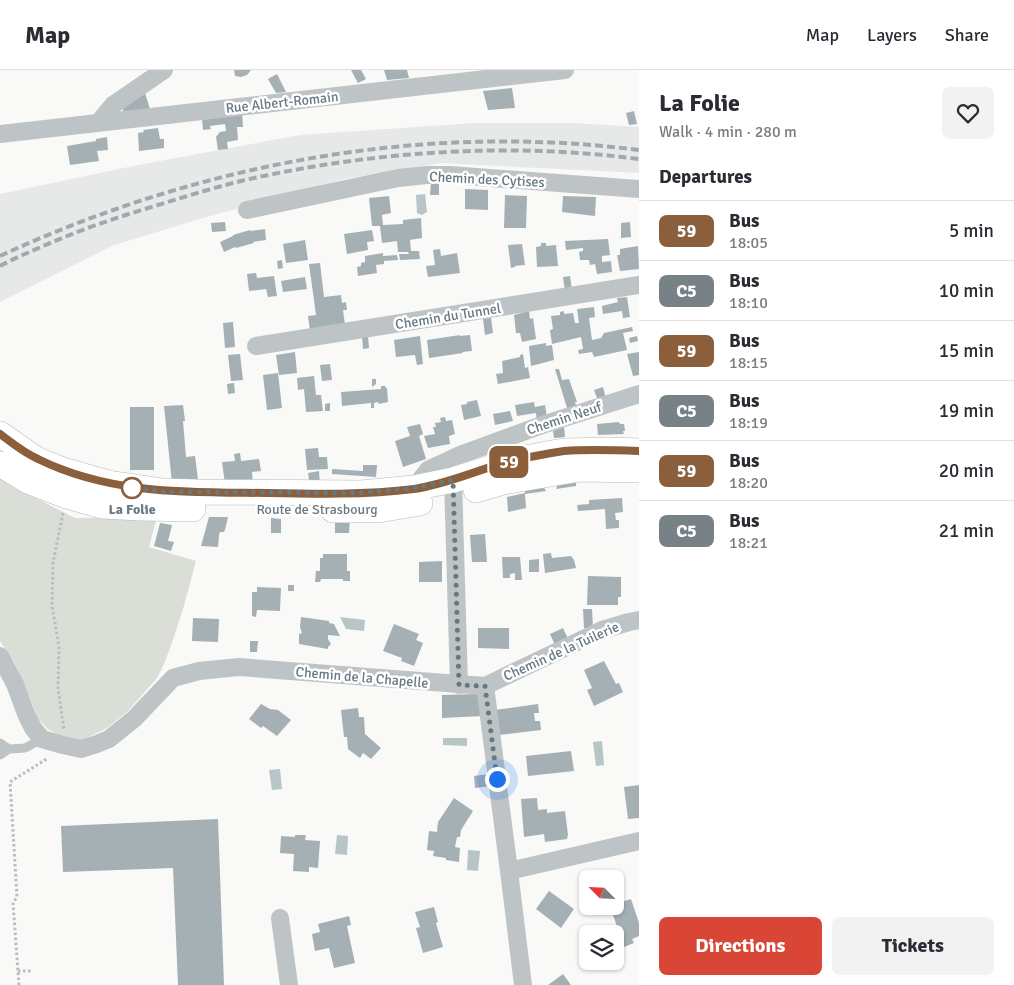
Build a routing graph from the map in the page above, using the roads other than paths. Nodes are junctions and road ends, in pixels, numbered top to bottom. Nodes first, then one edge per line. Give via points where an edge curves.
1 (164, 70) edge
2 (565, 70) edge
3 (98, 123) junction
4 (0, 134) edge
5 (639, 190) edge
6 (247, 210) dead end
7 (639, 285) edge
8 (256, 346) dead end
9 (639, 394) edge
10 (0, 434) edge
11 (0, 445) edge
12 (633, 461) edge
13 (566, 462) dead end
14 (0, 464) edge
15 (510, 472) dead end
16 (414, 488) junction
17 (453, 488) junction
18 (70, 489) junction
19 (97, 489) dead end
20 (128, 495) dead end
21 (154, 499) dead end
22 (229, 501) dead end
23 (297, 502) dead end
24 (639, 620) edge
25 (0, 657) edge
26 (459, 685) junction
27 (485, 686) junction
28 (42, 739) junction
29 (0, 743) edge
30 (9, 749) junction
31 (0, 755) edge
32 (639, 841) edge
33 (509, 871) junction
34 (280, 918) dead end
35 (289, 985) edge
36 (523, 985) edge

1 - 3 street via 113,104
2 - 3 street, Rue Albert-Romain
3 - 4 street, Rue Albert-Romain
5 - 6 street, Chemin des Cytises via 427,175 381,181
7 - 8 street, Chemin du Tunnel
9 - 16 street, Chemin Neuf via 460,455 428,470
10 - 16 main road, Route de Strasbourg via 30,455 63,470 108,483 163,492 305,494
11 - 18 lane via 34,468 56,477
12 - 13 lane
12 - 17 main road, Route de Strasbourg
14 - 18 main road, Route de Strasbourg via 28,481
15 - 17 lane
16 - 17 main road, Route de Strasbourg
17 - 18 main road, Route de Strasbourg via 378,510 102,506
17 - 23 lane via 375,502
17 - 26 street
19 - 20 lane
21 - 22 lane
24 - 27 street, Chemin de la Tuilerie via 602,630
25 - 28 street via 33,728
26 - 27 street, Chemin de la Chapelle
26 - 28 street, Chemin de la Chapelle via 239,667 199,671 173,678 109,739 81,749
27 - 33 street
28 - 30 lane via 25,748
29 - 30 lane
30 - 31 lane
32 - 33 street
33 - 36 street
34 - 35 street

